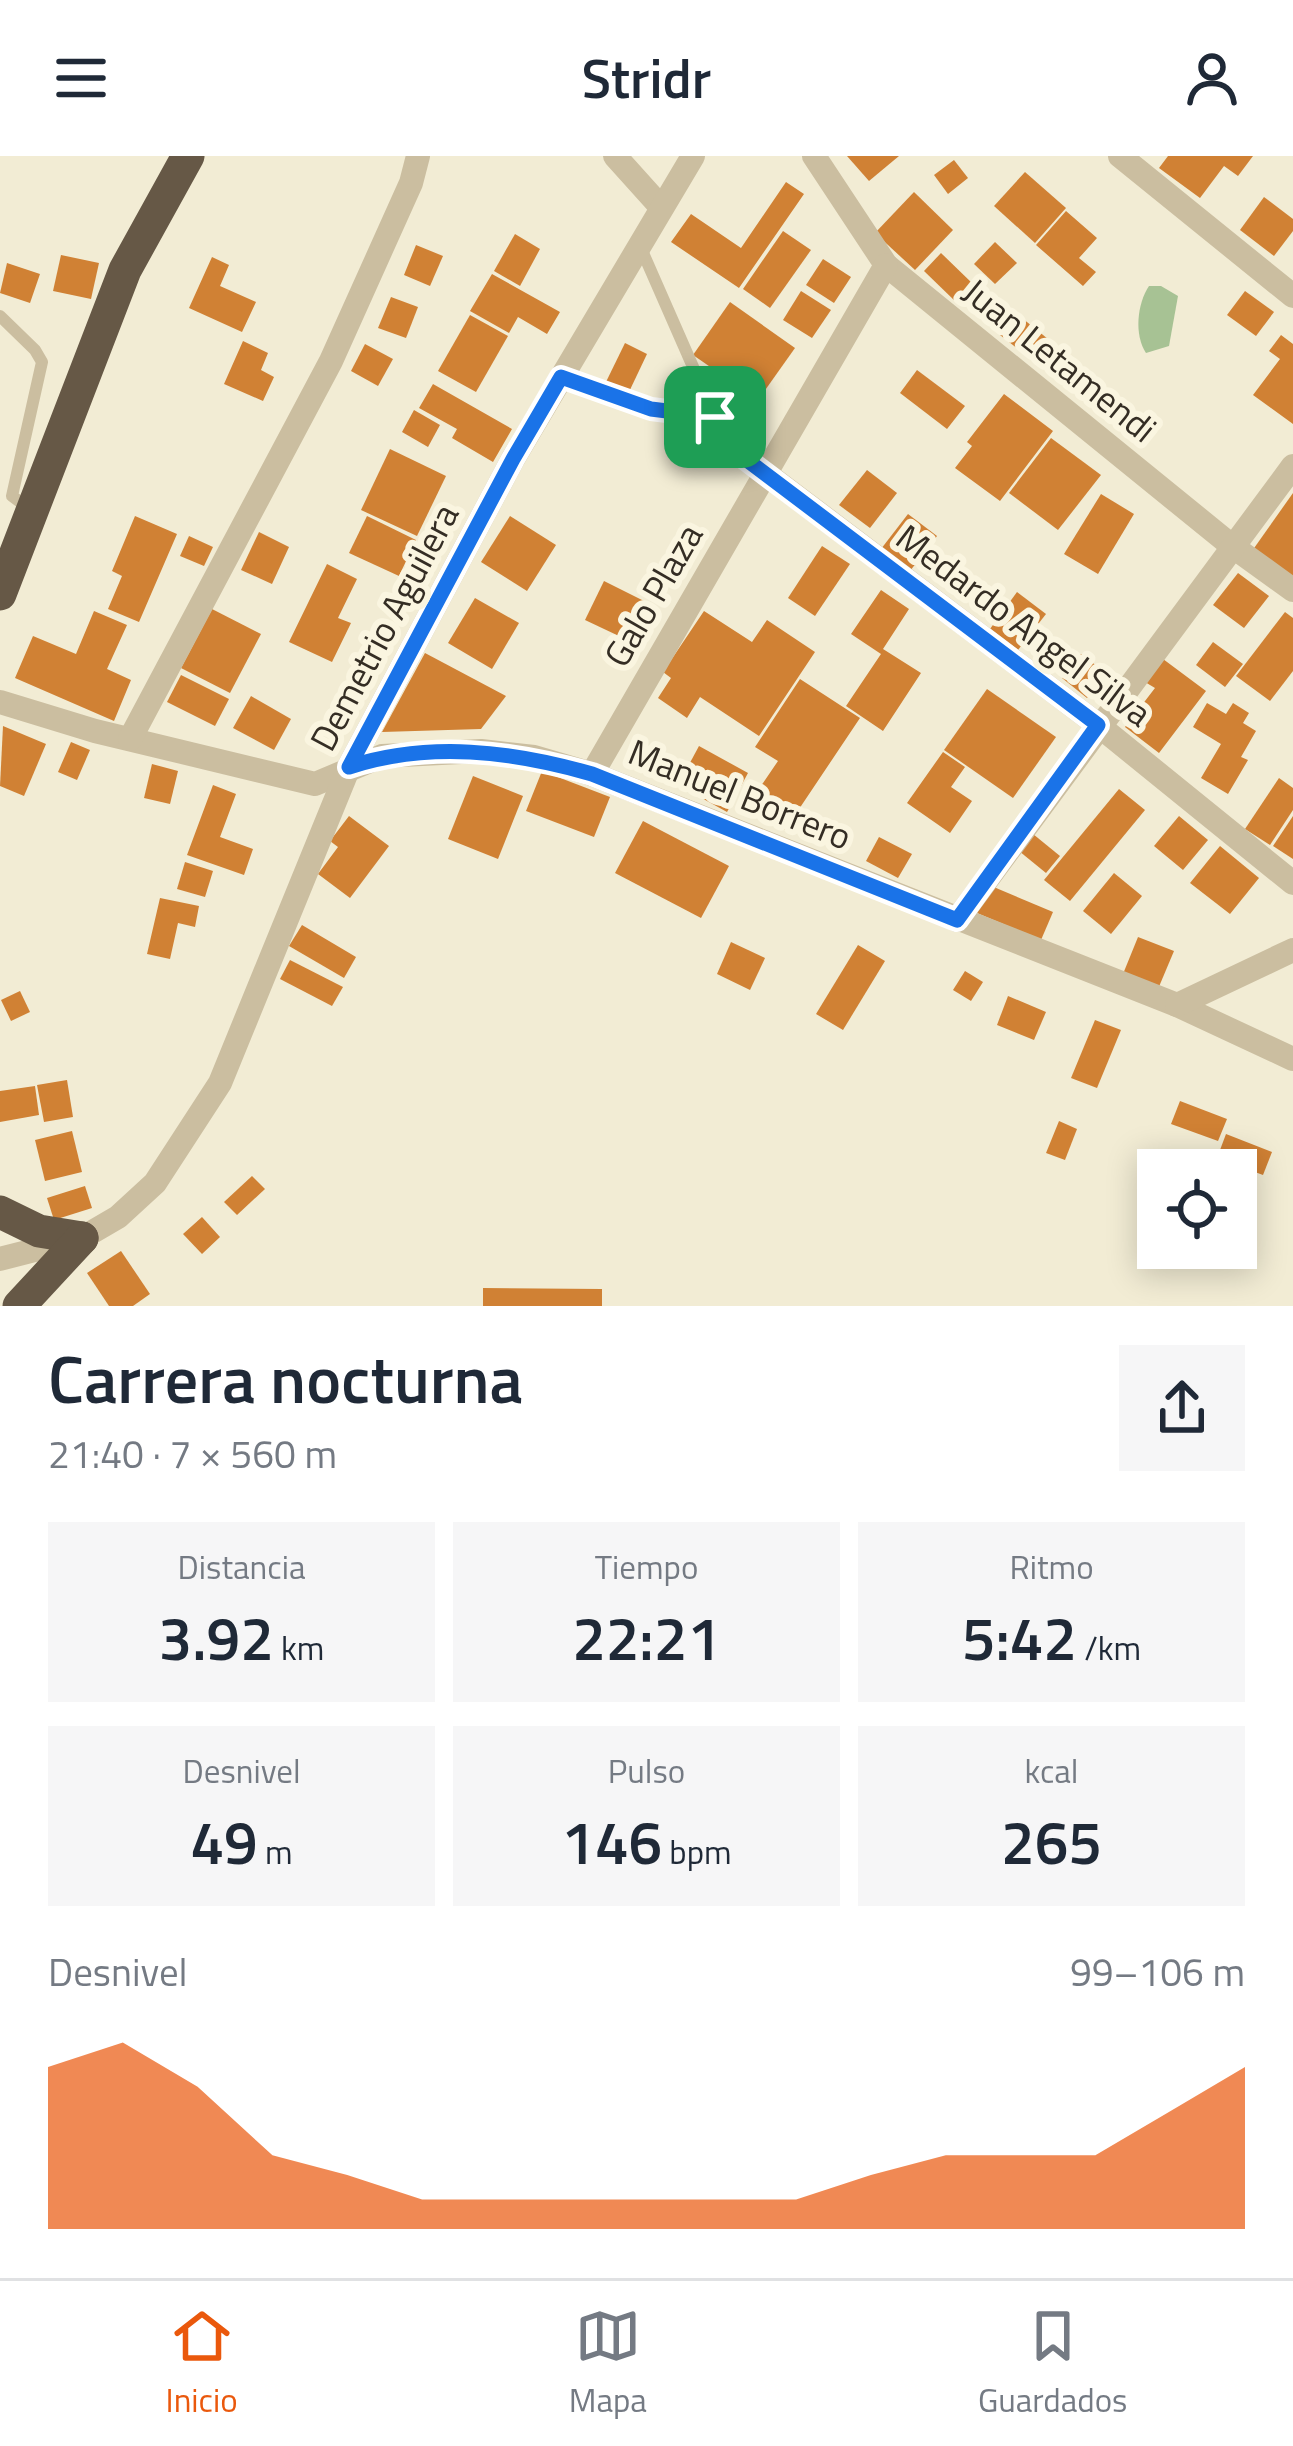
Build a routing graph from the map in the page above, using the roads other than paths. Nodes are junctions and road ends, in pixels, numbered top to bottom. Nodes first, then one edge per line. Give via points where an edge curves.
1 (188, 156) edge
2 (418, 156) edge
3 (615, 156) edge
4 (693, 156) edge
5 (814, 156) edge
6 (1120, 156) edge
7 (660, 206) junction
8 (640, 245) junction
9 (886, 265) junction
10 (1293, 296) edge
11 (0, 316) edge
12 (561, 377) junction
13 (715, 417) junction
14 (1293, 466) edge
15 (765, 473) junction
16 (32, 511) junction
17 (1232, 547) junction
18 (1293, 590) edge
19 (0, 595) edge
20 (0, 701) edge
21 (1098, 725) junction
22 (130, 739) junction
23 (349, 767) junction
24 (592, 774) junction
25 (1293, 883) edge
26 (957, 920) junction
27 (1293, 950) edge
28 (1177, 1005) junction
29 (1293, 1059) edge
30 (0, 1212) edge
31 (82, 1238) junction
32 (0, 1259) edge
33 (19, 1306) edge

1 - 16 highway via 125,270
2 - 22 street via 331,361
3 - 7 street
4 - 7 street, Demetrio Aguilera
5 - 9 street, Juan Letamendi
6 - 10 street
7 - 8 street, Demetrio Aguilera
8 - 12 street, Demetrio Aguilera
8 - 13 lane
9 - 15 street, Galo Plaza
9 - 17 street, Juan Letamendi
11 - 16 lane via 42,362 13,496
12 - 13 lane via 651,409
12 - 23 street, Demetrio Aguilera
13 - 15 lane
14 - 17 street
15 - 21 street, Medardo Angel Silva
15 - 24 street, Galo Plaza
16 - 19 highway
17 - 18 street, Juan Letamendi
17 - 21 street
20 - 22 street, Manuel Borrero
21 - 25 street, Medardo Angel Silva
21 - 26 street
22 - 23 street, Manuel Borrero via 315,784
23 - 24 street, Manuel Borrero via 382,756 481,751
23 - 31 street, Demetrio Aguilera via 220,1083 155,1184
24 - 26 street, Manuel Borrero
26 - 28 street, Manuel Borrero
27 - 28 street
28 - 29 street, Manuel Borrero
30 - 31 highway via 39,1231
31 - 32 street, Demetrio Aguilera
31 - 33 highway

